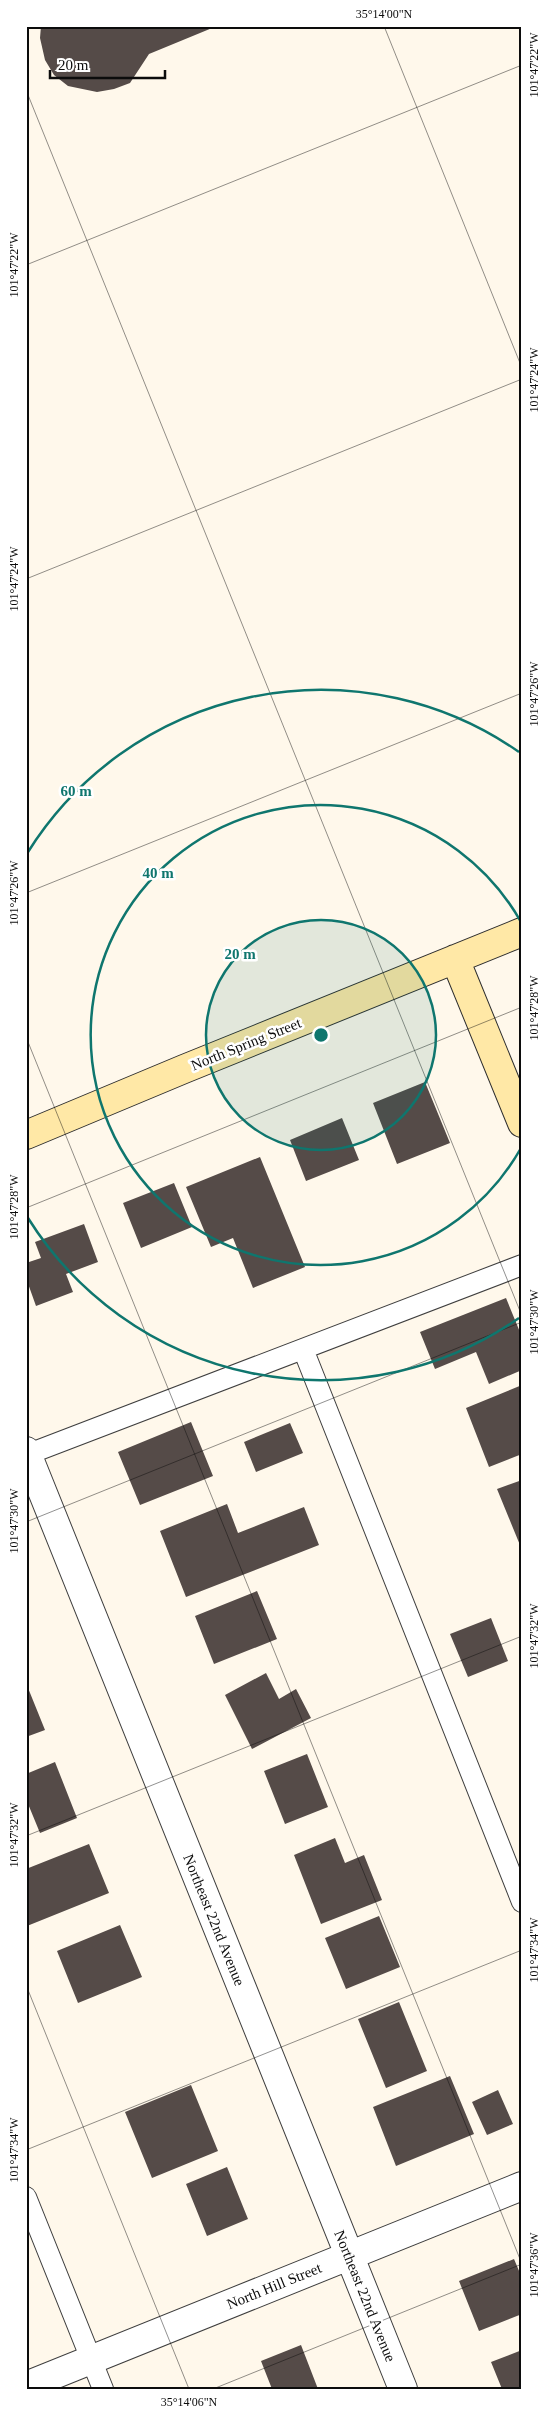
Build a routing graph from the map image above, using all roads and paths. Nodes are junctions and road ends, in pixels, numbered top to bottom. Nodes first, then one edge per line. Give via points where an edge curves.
1 (522, 932) edge
2 (455, 959) junction
3 (522, 1122) edge
4 (26, 1135) edge
5 (522, 1265) edge
6 (303, 1349) junction
7 (27, 1454) edge
8 (522, 1902) edge
9 (522, 2186) edge
10 (26, 2197) edge
11 (348, 2255) junction
12 (92, 2360) junction
13 (26, 2386) edge
14 (103, 2389) edge
15 (403, 2389) edge

1 - 2 street, North Spring Street
2 - 3 street
2 - 4 street, North Spring Street
5 - 6 lane
6 - 7 lane
6 - 8 lane
7 - 11 street, Northeast 22nd Avenue
9 - 11 street, North Hill Street
10 - 12 lane
11 - 12 street, North Hill Street
11 - 15 street, Northeast 22nd Avenue
12 - 13 street, North Hill Street
12 - 14 lane

